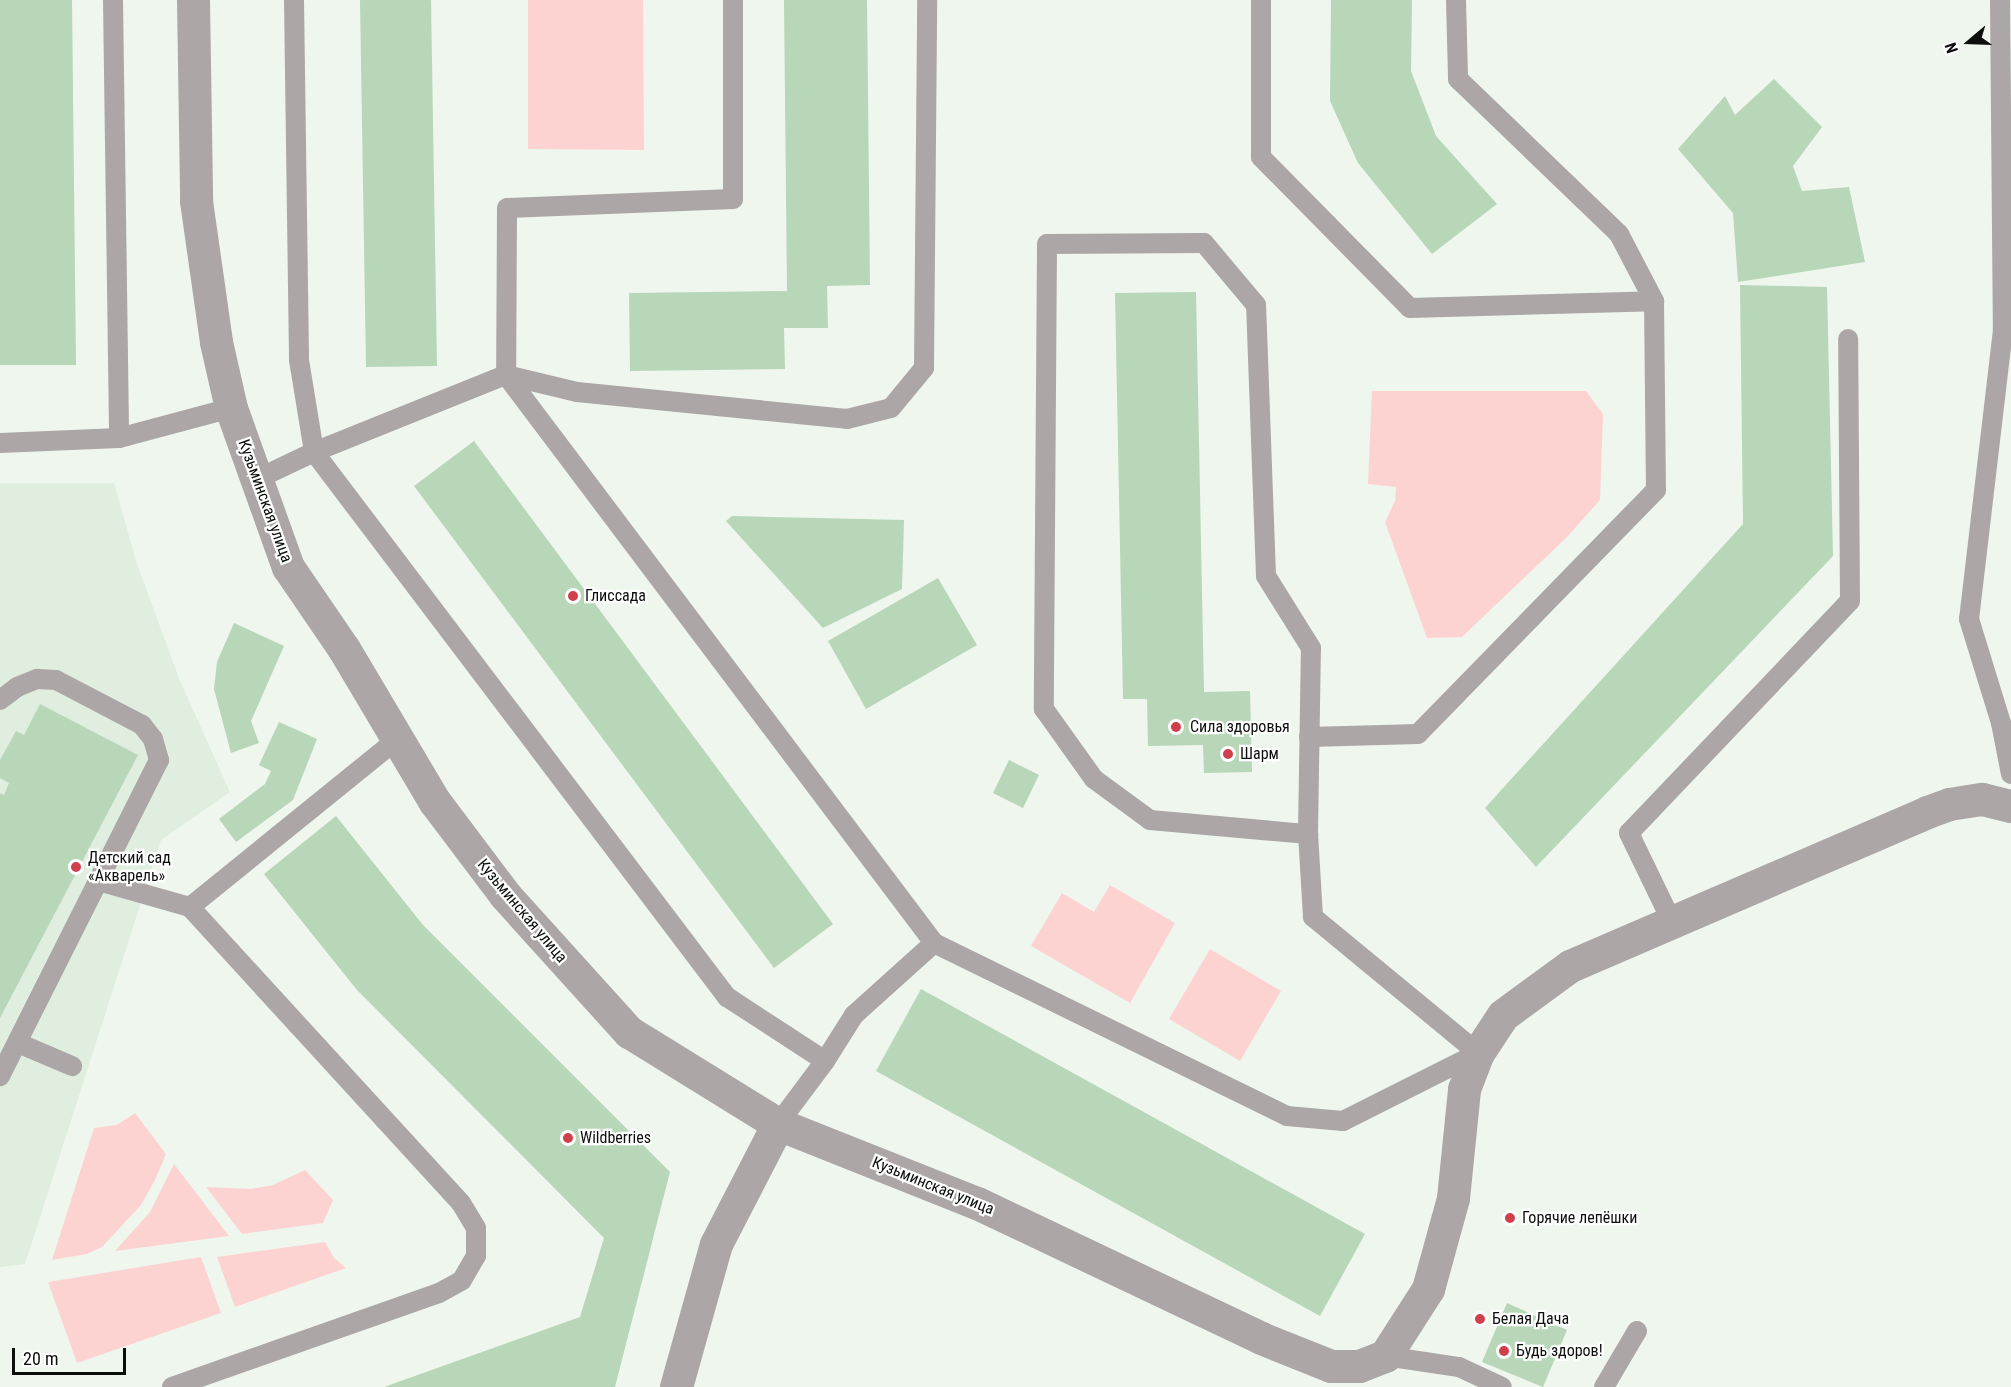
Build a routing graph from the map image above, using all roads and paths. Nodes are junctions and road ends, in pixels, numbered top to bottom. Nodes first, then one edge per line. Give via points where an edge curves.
1 (113, 0) edge
2 (193, 0) edge
3 (294, 0) edge
4 (733, 0) edge
5 (927, 0) edge
6 (1261, 0) edge
7 (1456, 0) edge
8 (2000, 0) edge
9 (1654, 301) junction
10 (1848, 339) dead end
11 (506, 375) junction
12 (231, 408) junction
13 (119, 438) junction
14 (0, 443) edge
15 (314, 452) junction
16 (255, 480) junction
17 (0, 700) edge
18 (1309, 737) junction
19 (396, 740) junction
20 (2011, 774) edge
21 (2011, 806) edge
22 (1308, 834) junction
23 (98, 881) junction
24 (190, 907) junction
25 (1672, 922) junction
26 (934, 943) junction
27 (18, 1043) junction
28 (1478, 1053) junction
29 (825, 1061) junction
30 (72, 1066) dead end
31 (0, 1076) edge
32 (778, 1124) junction
33 (1637, 1331) dead end
34 (1384, 1356) junction
35 (172, 1387) edge
36 (676, 1387) edge
37 (1503, 1387) edge
38 (1604, 1387) edge

1 - 13 lane
2 - 12 street, Кузьминская улица via 196,201 216,342
3 - 15 lane via 299,360
4 - 11 lane via 734,199 507,208
5 - 11 lane via 924,368 891,408 847,419 577,392
6 - 9 lane via 1261,157 1410,308
7 - 9 lane via 1458,79 1619,234
8 - 20 lane via 2003,330 1969,619 2001,723
9 - 18 lane via 1656,490 1418,734
10 - 25 lane via 1850,601 1629,833
11 - 15 lane
11 - 26 lane
12 - 13 lane
12 - 16 street, Кузьминская улица
13 - 14 lane
15 - 16 lane
15 - 29 lane via 727,997
16 - 19 street, Кузьминская улица via 288,567 344,649
17 - 23 lane via 17,687 37,680 56,680 142,725 153,739 159,759
18 - 22 lane
18 - 22 lane via 1311,648 1266,576 1256,305 1204,243 1047,244 1044,710 1094,779 1150,820
19 - 24 lane
19 - 32 street, Кузьминская улица via 435,802 505,895 630,1032
21 - 25 street via 1982,799 1949,804
22 - 28 lane via 1313,917
23 - 24 lane
23 - 27 lane
24 - 35 lane via 461,1203 476,1228 477,1256 462,1280 439,1293
25 - 28 street via 1570,966 1503,1015
26 - 28 lane via 1287,1116 1343,1121
26 - 29 lane via 854,1015
27 - 30 lane
27 - 31 lane
28 - 34 street via 1464,1089 1453,1198 1428,1289
29 - 32 lane
32 - 34 street, Кузьминская улица via 977,1203 1191,1306 1330,1366 1359,1366
32 - 36 street via 717,1244
33 - 38 lane
34 - 37 lane via 1459,1367

